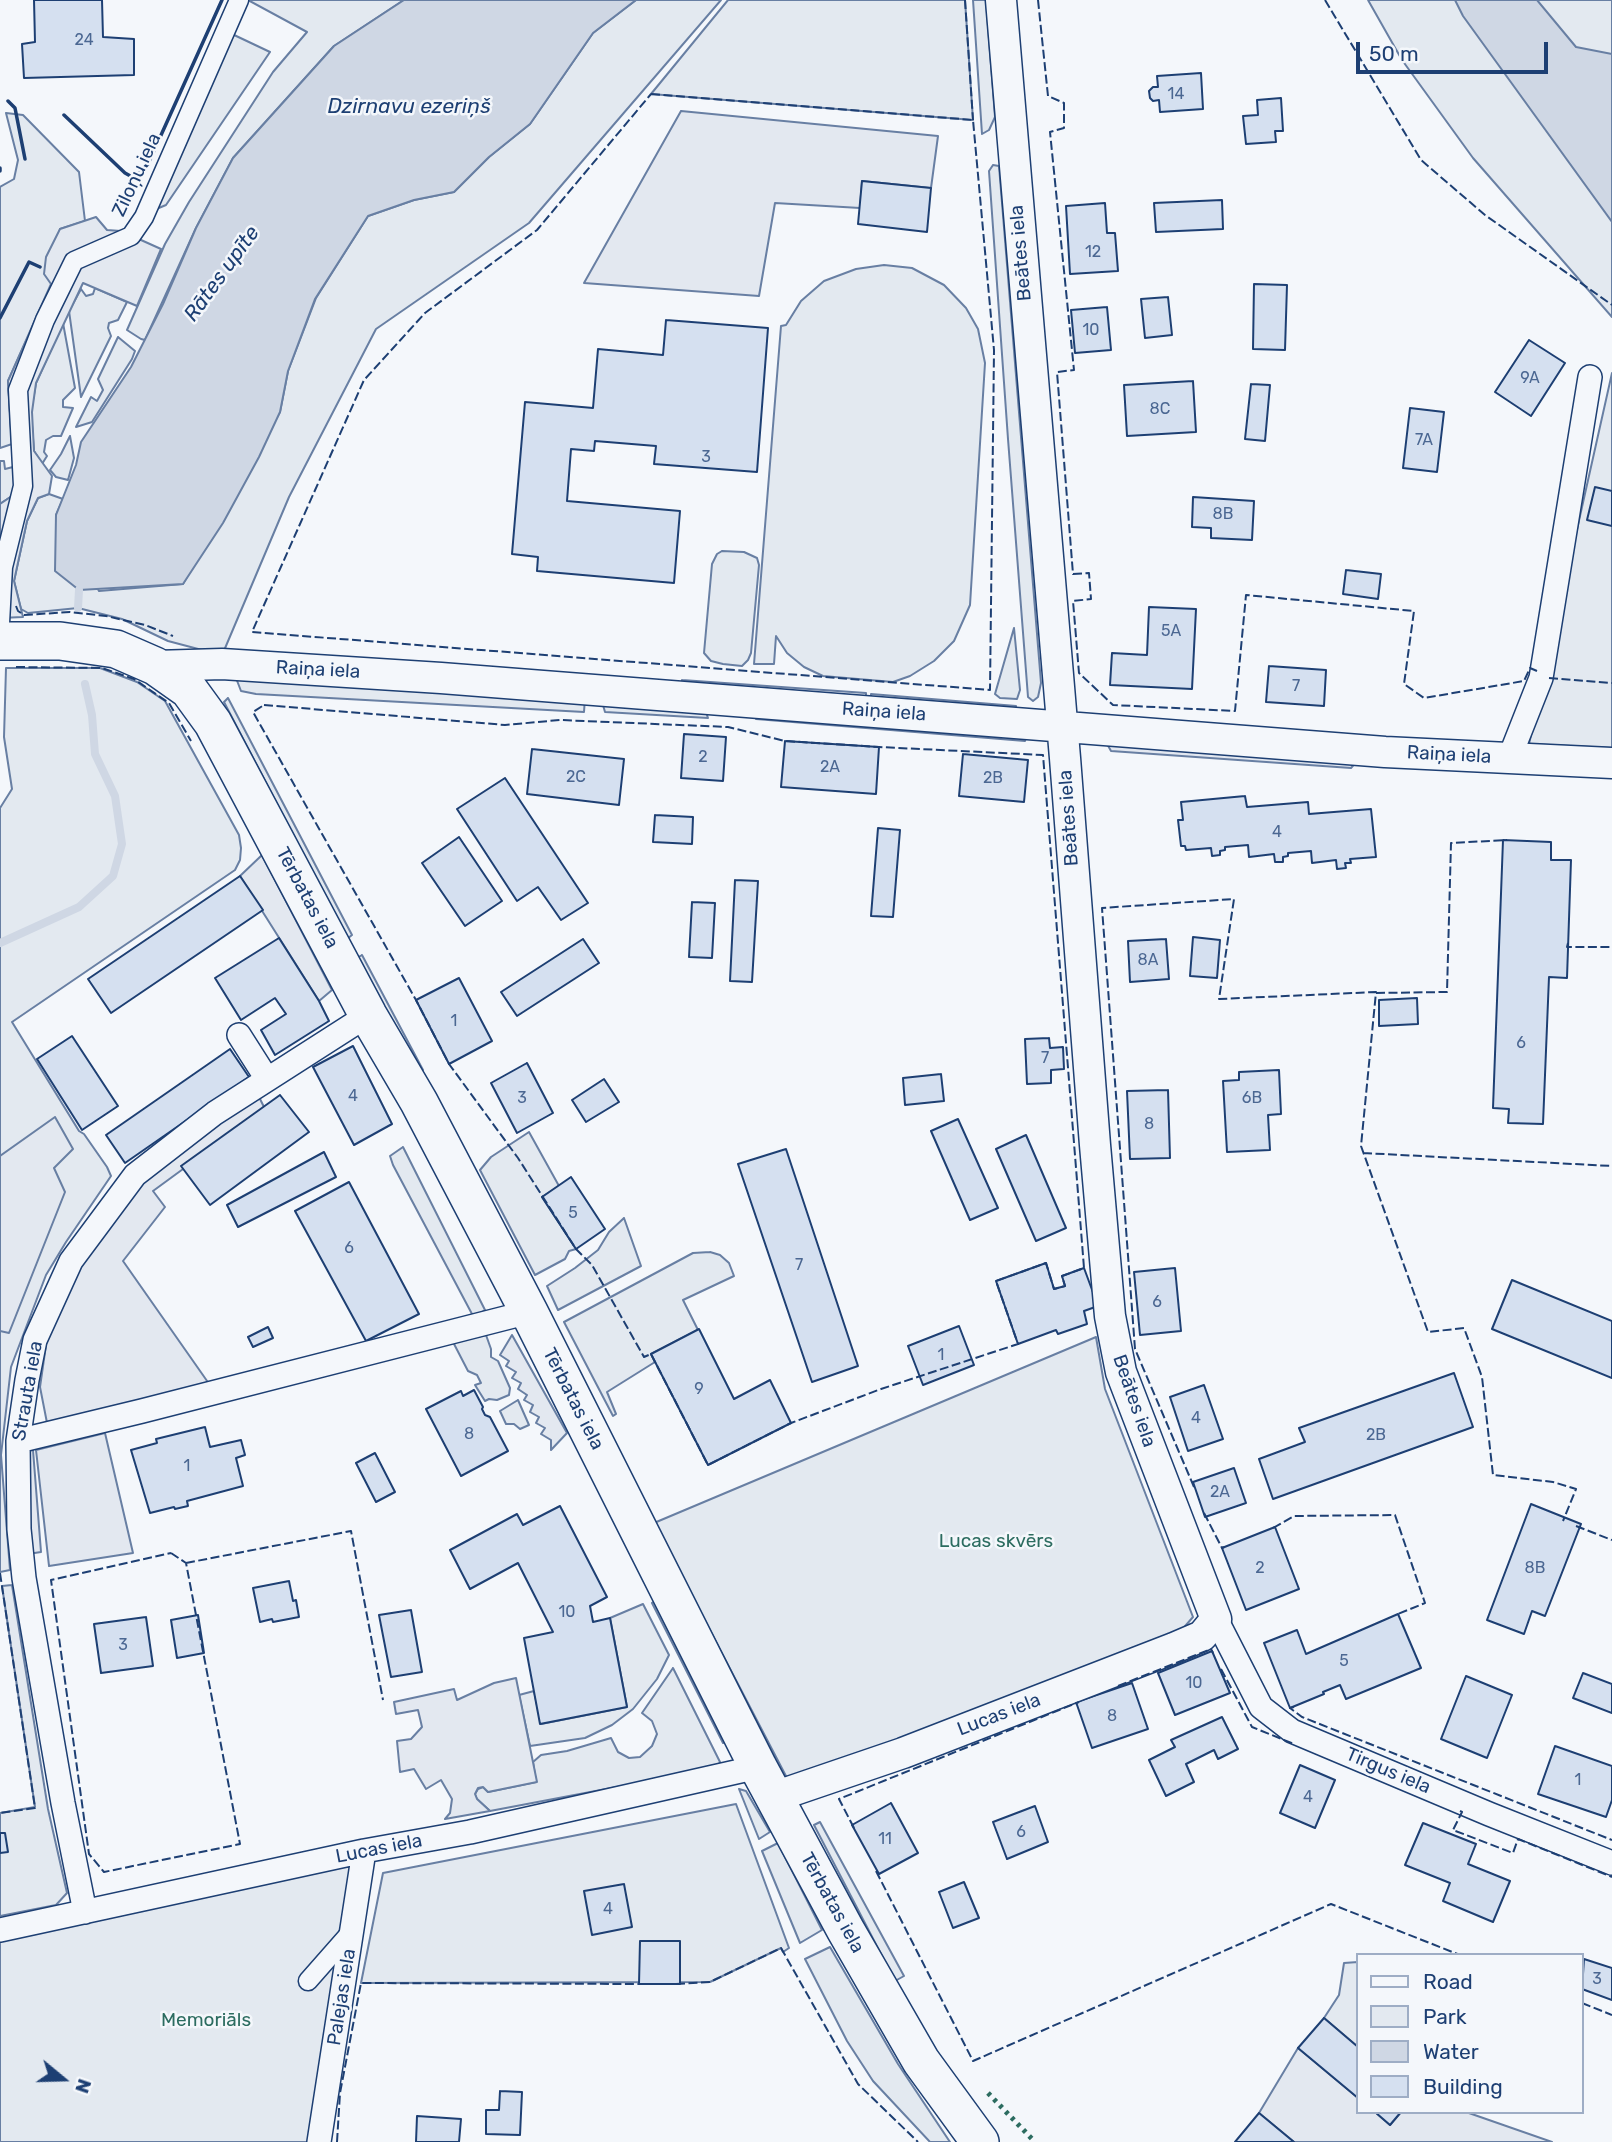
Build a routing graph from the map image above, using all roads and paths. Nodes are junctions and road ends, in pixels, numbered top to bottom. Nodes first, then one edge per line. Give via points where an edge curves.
1 (239, 0) edge
2 (1001, 0) edge
3 (1590, 377) dead end
4 (0, 623) edge
5 (0, 641) edge
6 (155, 666) junction
7 (1062, 726) junction
8 (1509, 759) junction
9 (1612, 763) edge
10 (368, 1014) junction
11 (239, 1035) dead end
12 (267, 1079) junction
13 (529, 1312) junction
14 (19, 1441) junction
15 (1216, 1619) junction
16 (766, 1782) junction
17 (365, 1851) junction
18 (1612, 1863) edge
19 (85, 1912) junction
20 (0, 1930) edge
21 (353, 1930) junction
22 (309, 1981) dead end
23 (319, 2142) edge
24 (980, 2142) edge

1 - 4 street, Ziloņu iela via 144,217 131,236 74,261 18,390 23,486 3,567
2 - 7 street, Beātes iela
3 - 8 street via 1541,678
5 - 6 main road, Tērbatas iela via 60,641 116,649
6 - 7 street, Raiņa iela via 222,664 441,678
6 - 10 main road, Tērbatas iela via 190,690 213,723
7 - 8 street, Raiņa iela
7 - 15 street, Beātes iela via 1110,1316 1121,1372
8 - 9 street, Raiņa iela
10 - 12 street, Strauta iela
10 - 13 main road, Tērbatas iela
11 - 12 street
12 - 14 street, Strauta iela via 135,1175 71,1261 35,1340
13 - 14 street
13 - 16 main road, Tērbatas iela
14 - 19 street, Strauta iela via 24,1578
15 - 16 street, Lucas iela via 1202,1636 1174,1648 903,1753
15 - 18 street, Tirgus iela via 1261,1707 1292,1731
16 - 17 street, Lucas iela
16 - 24 main road, Tērbatas iela via 921,2061
17 - 19 street, Lucas iela
17 - 21 street, Palejas iela
19 - 20 street, Lucas iela
21 - 22 street
21 - 23 street, Palejas iela

